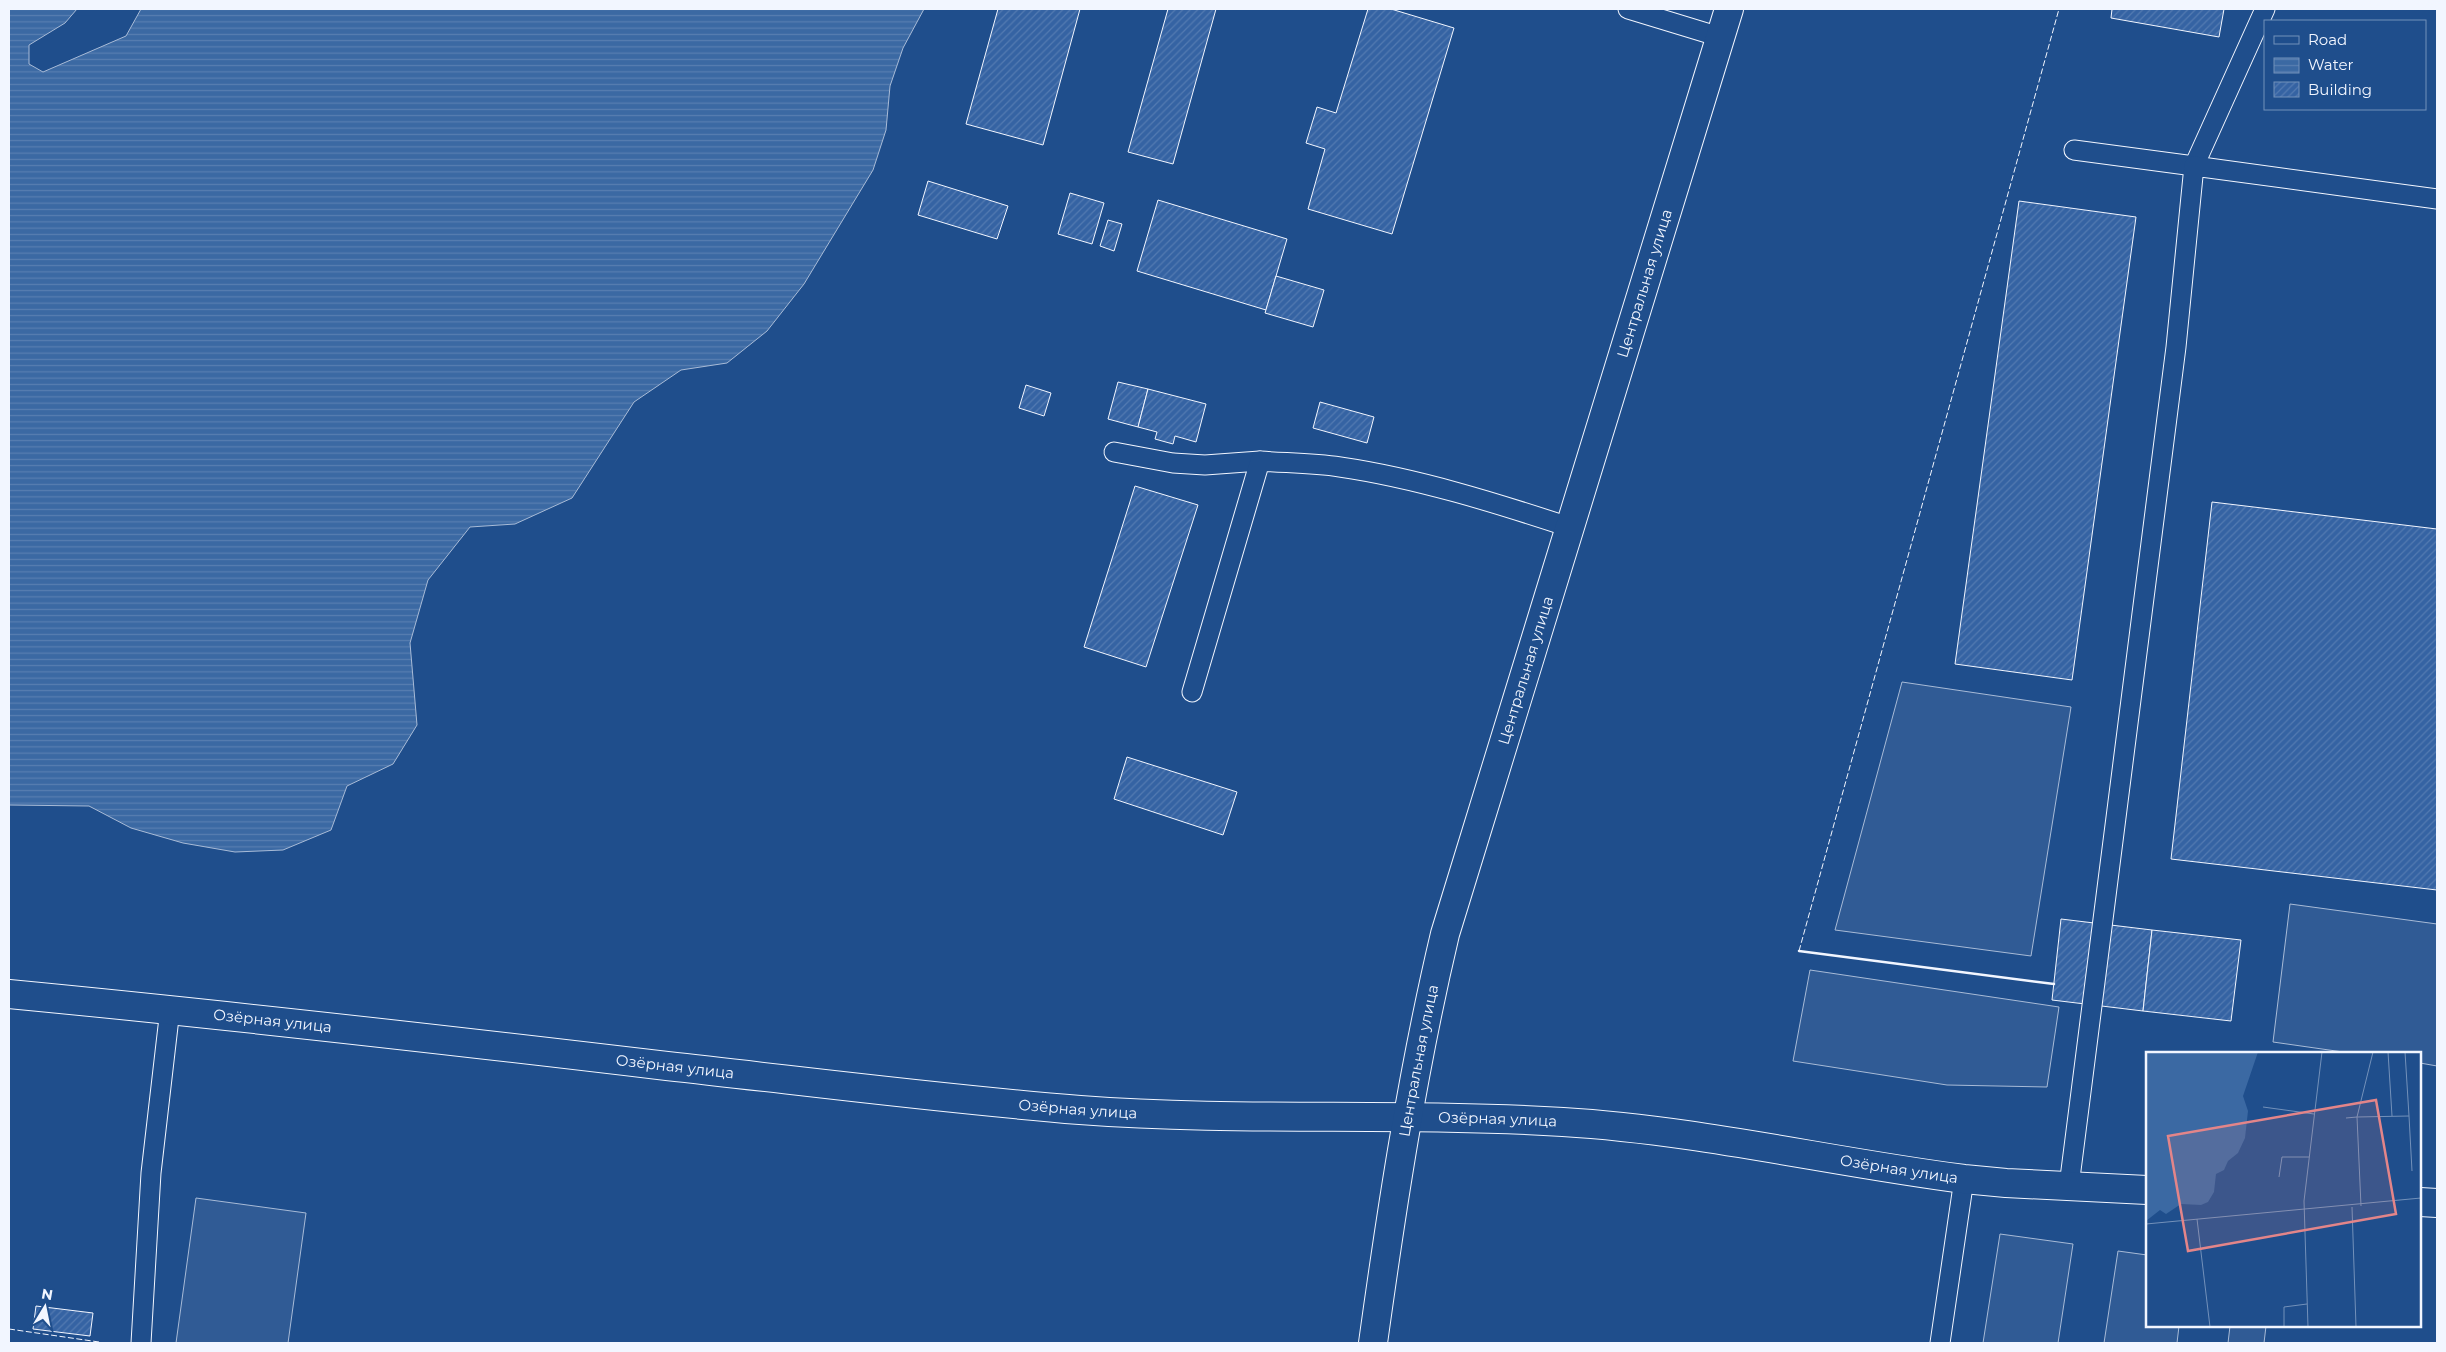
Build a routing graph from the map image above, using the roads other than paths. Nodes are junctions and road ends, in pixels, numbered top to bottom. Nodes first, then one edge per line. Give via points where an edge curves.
1 (1628, 9) edge
2 (1729, 9) edge
3 (2266, 9) edge
4 (1720, 38) junction
5 (2074, 150) dead end
6 (2194, 166) junction
7 (2437, 199) edge
8 (1114, 452) dead end
9 (1260, 461) junction
10 (1569, 527) junction
11 (1192, 692) dead end
12 (9, 994) edge
13 (170, 1009) junction
14 (1406, 1117) junction
15 (1964, 1179) junction
16 (2069, 1186) junction
17 (2146, 1190) edge
18 (2421, 1202) edge
19 (2437, 1203) edge
20 (141, 1343) edge
21 (1373, 1343) edge
22 (1940, 1343) edge

1 - 4 lane
2 - 4 street, Центральная улица
3 - 6 lane
4 - 10 street, Центральная улица
5 - 6 lane
6 - 7 lane
6 - 16 lane via 2175,356
8 - 9 lane via 1205,466
9 - 10 lane via 1340,467 1403,480
9 - 11 lane
10 - 14 street, Центральная улица via 1445,934
12 - 13 street, Озёрная улица
13 - 14 street, Озёрная улица via 928,1096 1081,1110 1220,1117
13 - 20 lane via 151,1173
14 - 15 street, Озёрная улица via 1568,1122 1648,1130
14 - 21 street, Центральная улица
15 - 16 street, Озёрная улица
15 - 22 lane
16 - 17 street, Озёрная улица
18 - 19 street

